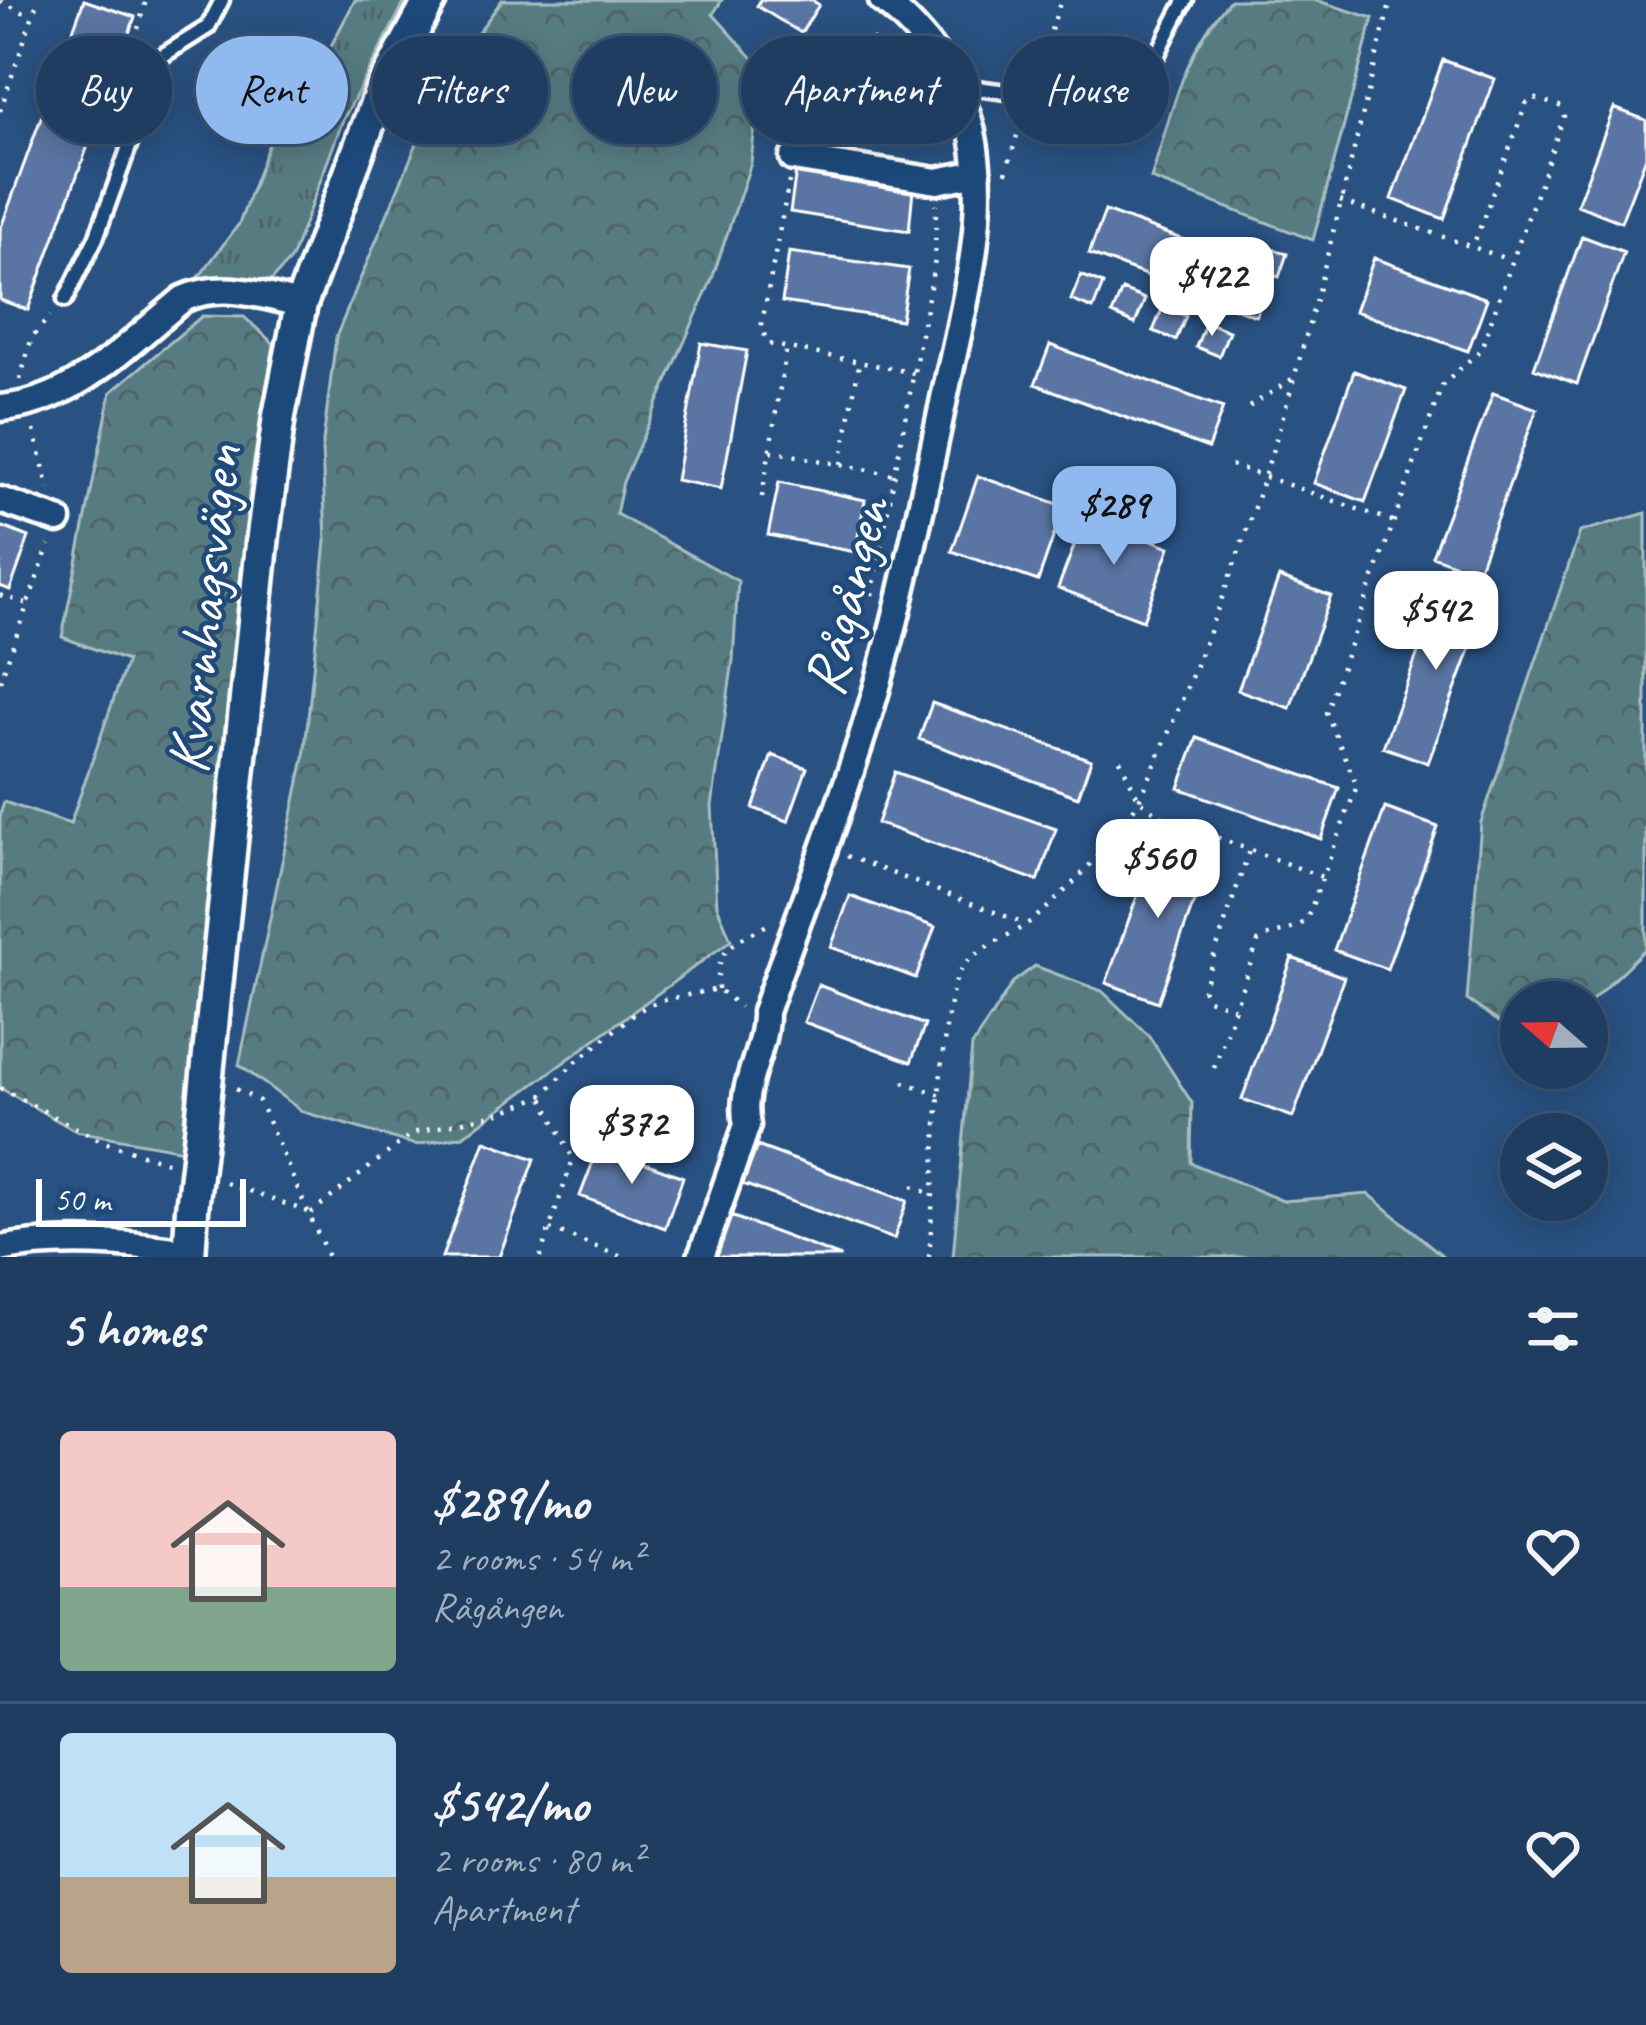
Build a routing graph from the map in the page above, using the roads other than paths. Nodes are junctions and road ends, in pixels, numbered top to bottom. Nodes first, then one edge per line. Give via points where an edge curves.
1 (221, 0) edge
2 (430, 0) edge
3 (882, 0) edge
4 (1186, 0) edge
5 (919, 36) edge
6 (979, 88) edge
7 (974, 144) edge
8 (793, 158) road end
9 (978, 173) junction
10 (65, 300) dead end
11 (301, 304) junction
12 (0, 408) edge
13 (0, 500) edge
14 (58, 520) dead end
15 (0, 1249) edge
16 (189, 1255) edge
17 (701, 1257) edge

1 - 10 lane via 208,27 162,56
2 - 11 street, Kvarnhagsvägen via 380,93
3 - 5 street, Rågången
4 - 6 lane via 1144,86 1119,111
7 - 9 street, Rågången
8 - 9 street via 937,181
9 - 17 street, Rågången via 974,242 908,568 867,722 765,1022 742,1103 747,1125
11 - 12 street via 236,290 196,293 80,382
11 - 16 street, Kvarnhagsvägen, bridge via 263,535
13 - 14 street
15 - 16 street via 55,1243

